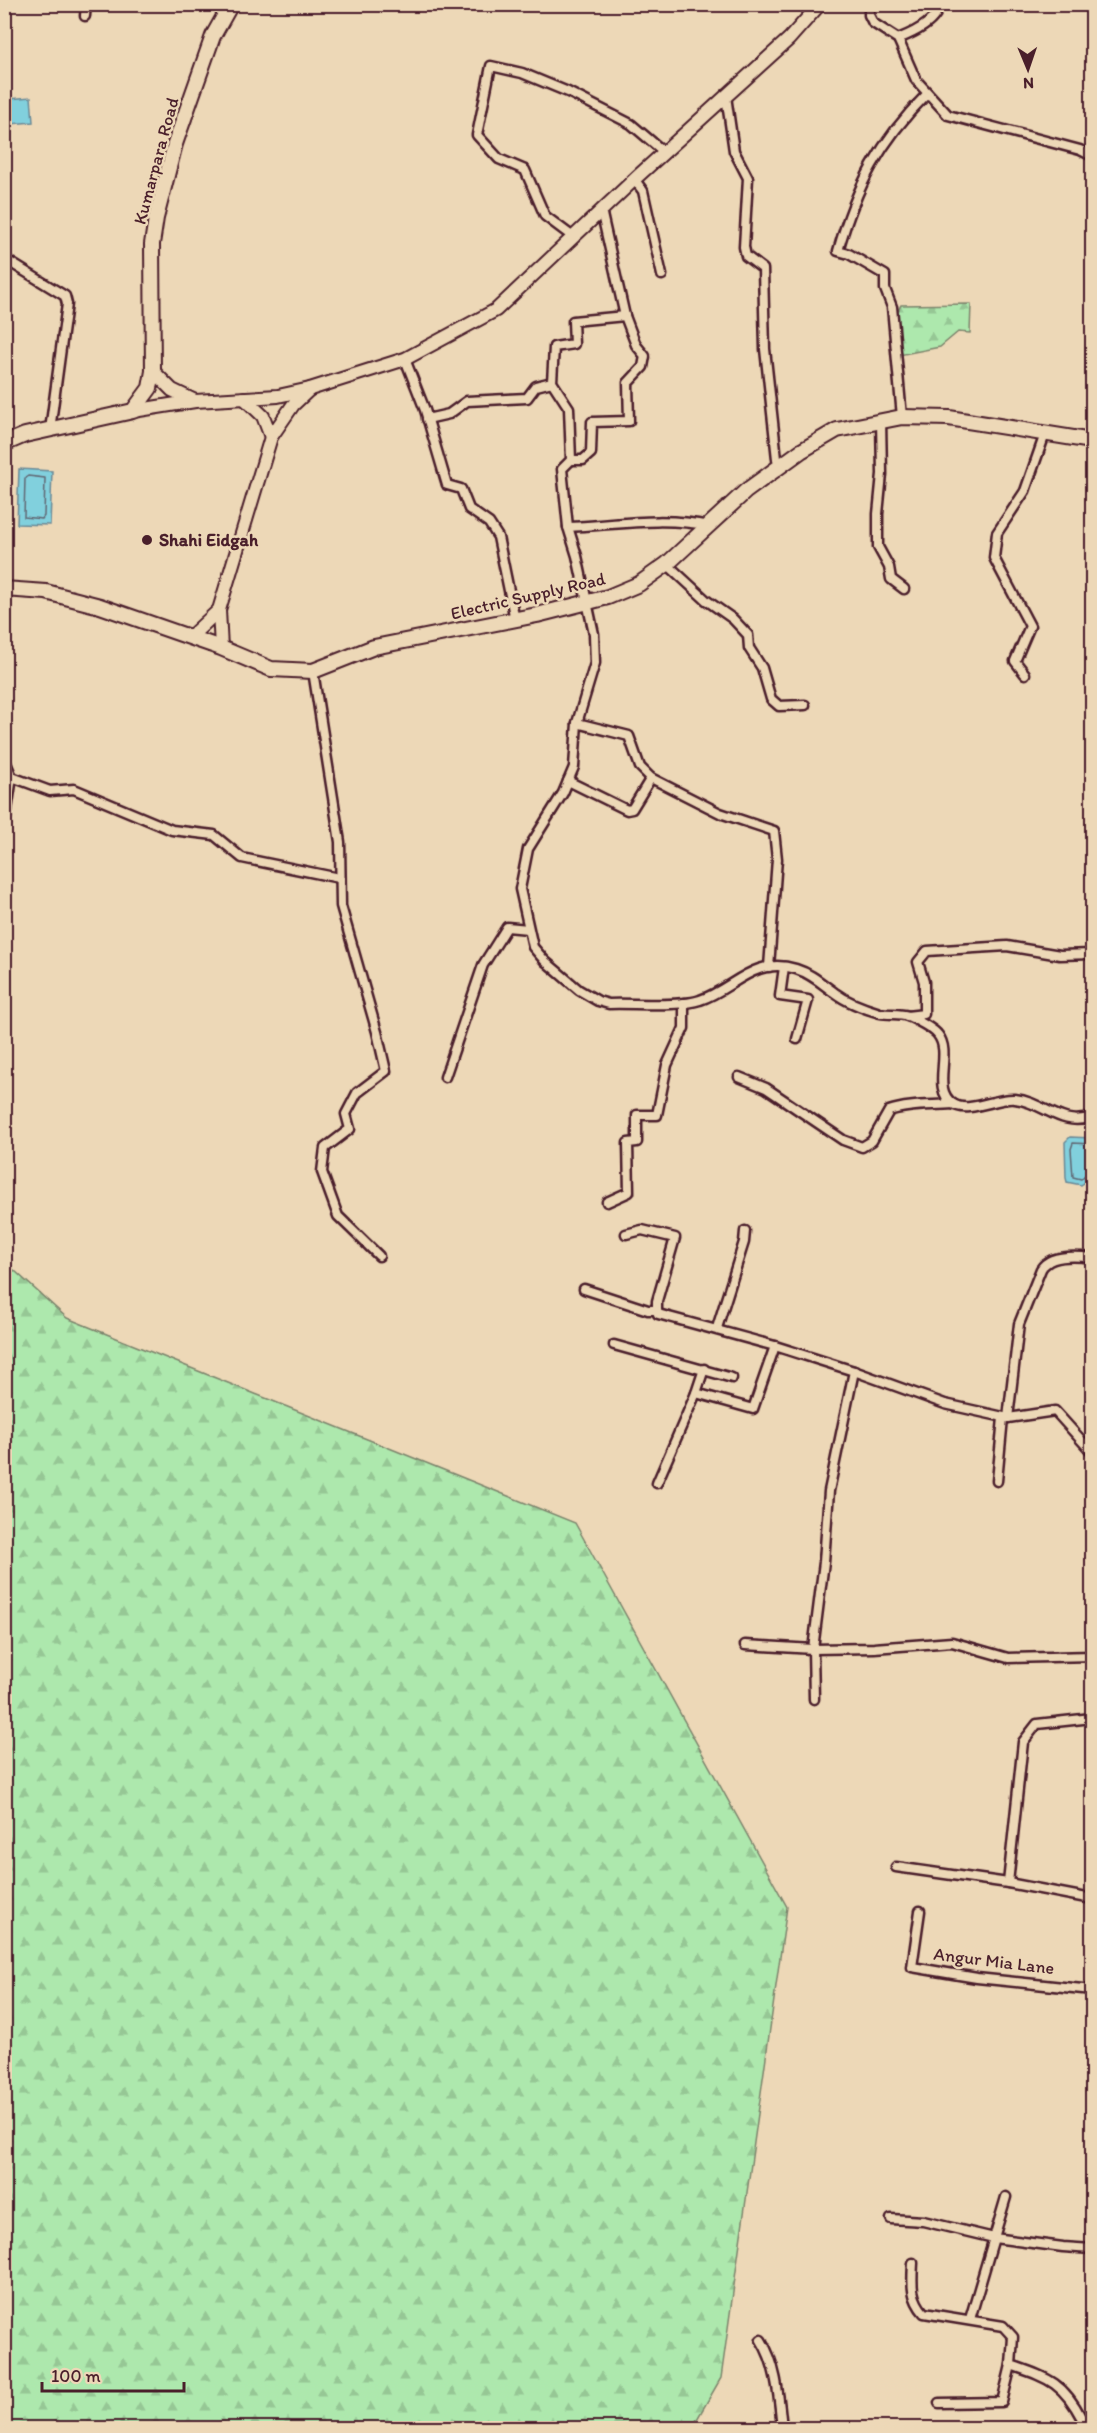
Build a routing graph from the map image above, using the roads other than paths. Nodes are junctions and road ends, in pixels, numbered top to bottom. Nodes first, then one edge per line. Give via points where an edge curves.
1 (86, 4) edge
2 (231, 4) edge
3 (820, 4) edge
4 (868, 4) edge
5 (939, 4) edge
6 (85, 16) dead end
7 (898, 39) junction
8 (927, 94) junction
9 (726, 96) junction
10 (664, 152) junction
11 (1092, 156) edge
12 (634, 179) junction
13 (601, 210) junction
14 (573, 237) junction
15 (4, 254) edge
16 (662, 275) dead end
17 (625, 316) junction
18 (405, 359) junction
19 (153, 371) junction
20 (552, 382) junction
21 (310, 388) junction
22 (244, 398) junction
23 (195, 401) junction
24 (133, 411) junction
25 (903, 417) junction
26 (428, 419) junction
27 (881, 420) junction
28 (50, 430) junction
29 (1045, 434) junction
30 (271, 437) junction
31 (1092, 441) edge
32 (4, 444) edge
33 (571, 460) junction
34 (778, 468) junction
35 (709, 526) junction
36 (568, 527) junction
37 (667, 564) junction
38 (4, 589) edge
39 (904, 589) dead end
40 (588, 602) junction
41 (219, 610) junction
42 (515, 620) junction
43 (190, 637) junction
44 (221, 648) junction
45 (313, 671) junction
46 (1025, 674) dead end
47 (805, 705) dead end
48 (577, 723) junction
49 (4, 758) edge
50 (12, 777) junction
51 (651, 778) junction
52 (568, 781) junction
53 (4, 830) edge
54 (339, 878) junction
55 (528, 929) junction
56 (1092, 954) edge
57 (769, 967) junction
58 (784, 967) junction
59 (684, 1003) junction
60 (907, 1016) junction
61 (797, 1039) dead end
62 (445, 1077) dead end
63 (739, 1077) dead end
64 (953, 1104) junction
65 (1092, 1117) edge
66 (607, 1202) dead end
67 (745, 1231) dead end
68 (626, 1234) dead end
69 (379, 1256) dead end
70 (1092, 1258) edge
71 (584, 1289) dead end
72 (657, 1310) junction
73 (717, 1328) junction
74 (614, 1345) dead end
75 (775, 1346) junction
76 (704, 1369) junction
77 (854, 1371) junction
78 (732, 1378) dead end
79 (696, 1393) junction
80 (1005, 1418) junction
81 (1092, 1452) edge
82 (997, 1480) dead end
83 (657, 1483) dead end
84 (745, 1645) dead end
85 (813, 1649) junction
86 (1092, 1656) edge
87 (814, 1699) dead end
88 (1092, 1718) edge
89 (896, 1867) dead end
90 (1008, 1883) junction
91 (1092, 1899) edge
92 (920, 1911) dead end
93 (1092, 1990) edge
94 (1006, 2197) dead end
95 (891, 2219) dead end
96 (994, 2238) junction
97 (1092, 2248) edge
98 (913, 2263) dead end
99 (970, 2319) junction
100 (761, 2340) dead end
101 (1011, 2365) junction
102 (939, 2403) dead end
103 (1092, 2419) edge
104 (782, 2428) edge

1 - 6 street
2 - 19 main road, Kumarpara Road via 213,36 175,144 156,218 152,267
3 - 9 main road via 789,39
4 - 7 street via 873,23
5 - 7 street via 938,14 919,31
7 - 8 street via 909,68
8 - 11 street via 948,115
8 - 25 street via 902,119 860,185 837,251 885,275
9 - 10 main road
9 - 34 street via 734,151 748,178 744,247 746,256 763,269 765,349
10 - 12 main road
10 - 14 street via 631,124 568,92 522,73 490,66 477,135 498,159 525,170 545,216
12 - 13 main road
12 - 16 street via 643,191
13 - 14 main road
13 - 17 street
14 - 18 main road via 496,310
15 - 28 street via 8,261 65,296
17 - 20 street via 573,321 574,344 554,347
17 - 33 street via 636,345 645,356 643,367 628,383 629,421 592,422 591,453 583,460
18 - 21 main road
18 - 26 street
19 - 23 main road via 172,390
19 - 24 main road via 150,388
20 - 26 street via 536,386 527,398 467,401 449,414
20 - 33 street via 569,408
21 - 22 main road via 278,396
21 - 30 main road
22 - 23 main road
22 - 30 main road via 263,416
23 - 24 main road
24 - 28 main road
25 - 27 main road, Electric Supply Road
25 - 29 main road, Electric Supply Road via 949,418
26 - 42 street via 447,486 461,489 469,509 489,523 498,537
27 - 34 main road, Electric Supply Road via 837,430
27 - 39 street via 878,547 891,579
28 - 32 main road
29 - 31 main road, Electric Supply Road
29 - 46 street via 1025,491 997,533 994,558 1030,626 1014,661
30 - 41 main road
33 - 36 street via 562,469
34 - 35 main road, Electric Supply Road
35 - 36 street via 660,521
35 - 37 main road, Electric Supply Road
36 - 40 street
37 - 40 main road, Electric Supply Road via 639,584
37 - 47 street via 748,635 749,648 762,668 771,699 779,706
38 - 43 main road, Electric Supply Road via 46,592
40 - 42 main road, Electric Supply Road
40 - 48 street via 595,663
41 - 43 main road
41 - 44 main road
42 - 45 main road, Electric Supply Road via 374,647
43 - 44 main road, Electric Supply Road
44 - 45 main road, Electric Supply Road via 271,669
45 - 54 street via 340,842
48 - 51 street via 629,736 640,767
48 - 52 street via 574,767
49 - 50 street
50 - 53 street
50 - 54 street via 50,791 74,789 172,830 214,835 242,858
51 - 52 street via 632,809 627,810
51 - 57 street via 720,813 774,831 777,859
52 - 55 street via 528,849 520,889
54 - 69 street via 341,906 386,1071 357,1093 346,1114 350,1129 325,1148 322,1172 338,1216
55 - 59 street via 533,947 545,961 598,1001
55 - 62 street via 507,927 483,965
56 - 60 street via 1060,955 1007,946 927,951 918,962 924,982 924,1014
57 - 58 street
57 - 59 street via 749,972 700,1000
58 - 60 street via 817,978 854,1003 881,1013
58 - 61 street via 780,996 808,1000
59 - 66 street via 684,1028 667,1065 657,1115 637,1115 637,1142 628,1143 629,1192
60 - 64 street via 938,1034 943,1047 944,1092
63 - 64 street via 766,1088 843,1140 862,1147 872,1141 889,1111 904,1106
64 - 65 street via 964,1107 986,1105 995,1099 1017,1099 1067,1120
67 - 73 street
68 - 72 street via 642,1230 675,1238
70 - 80 street via 1053,1259 1041,1269 1019,1324
71 - 72 street
72 - 73 street via 658,1314
73 - 75 street
74 - 76 street
75 - 77 street
75 - 79 street via 753,1409
76 - 78 street
76 - 79 street
77 - 80 street via 945,1404
77 - 85 street via 829,1491
79 - 83 street
80 - 81 street via 1055,1411
80 - 82 street
84 - 85 street
85 - 86 street via 952,1642 1008,1658
85 - 87 street
88 - 90 street via 1037,1724 1023,1742
89 - 90 street
90 - 91 street
92 - 93 street, Angur Mia Lane via 912,1967
94 - 96 street
95 - 96 street via 923,2221
96 - 97 street
96 - 99 street
98 - 99 street via 911,2290 924,2313
99 - 101 street via 1003,2326 1013,2337
100 - 104 street via 777,2386
101 - 102 street via 1002,2402
101 - 103 street via 1043,2376 1063,2389 1082,2418

